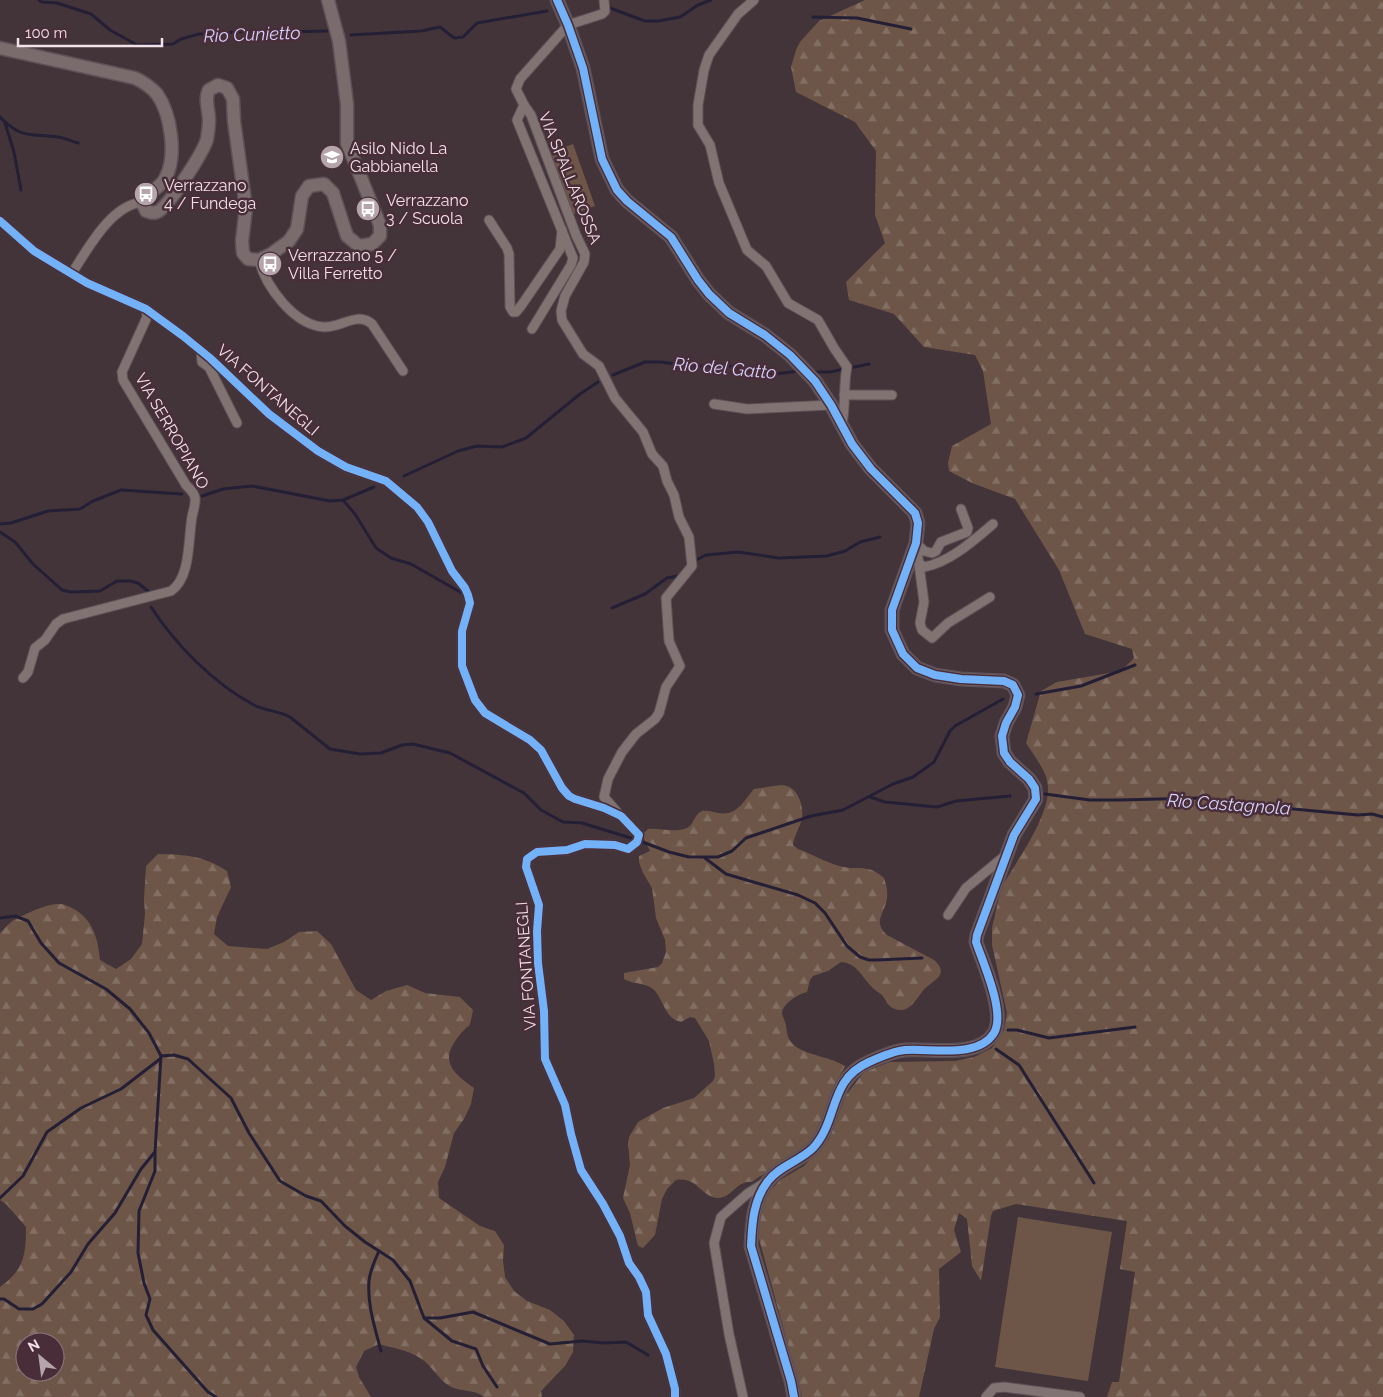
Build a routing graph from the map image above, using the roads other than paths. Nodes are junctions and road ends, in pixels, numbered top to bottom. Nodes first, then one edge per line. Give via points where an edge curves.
1 (328, 0) edge
2 (557, 0) edge
3 (604, 0) edge
4 (754, 0) edge
5 (569, 28) junction
6 (0, 48) edge
7 (524, 105) junction
8 (142, 202) junction
9 (488, 220) dead end
10 (0, 221) edge
11 (562, 230) junction
12 (259, 260) junction
13 (72, 273) junction
14 (146, 309) junction
15 (532, 329) dead end
16 (201, 351) junction
17 (403, 372) dead end
18 (892, 395) dead end
19 (844, 396) junction
20 (714, 404) dead end
21 (831, 405) junction
22 (237, 423) dead end
23 (842, 424) junction
24 (961, 509) dead end
25 (993, 524) dead end
26 (916, 547) junction
27 (919, 563) junction
28 (990, 597) dead end
29 (23, 678) dead end
30 (621, 816) junction
31 (1006, 855) junction
32 (948, 915) dead end
33 (768, 1180) junction
34 (675, 1397) edge
35 (743, 1397) edge
36 (794, 1397) edge
37 (986, 1397) edge
38 (1080, 1397) edge

1 - 12 street via 339,41 347,104 347,143 380,225 380,236 372,244 359,246 347,236 333,193 324,184 309,186 302,196 297,229 289,241
2 - 5 street
3 - 5 street via 605,11 602,14
4 - 19 street via 738,14 709,55 698,105 698,124 710,145 719,183 747,250 766,266 788,303 818,320 848,367
5 - 7 street, VIA SPALLAROSSA via 520,79 516,90
5 - 21 street via 583,68 602,159 617,190 670,237 709,294 729,313 790,355 815,381
6 - 8 street via 135,78 156,93 168,120 171,159 166,178
7 - 11 street, VIA SPALLAROSSA via 517,120
7 - 30 street, VIA SPALLAROSSA via 531,115 585,254 584,262 565,296 562,320 583,354 599,366 615,398 643,432 652,454 663,466 679,517 689,537 692,557 692,566 666,598 669,641 680,666 666,687 659,713 622,752 603,793 605,800
8 - 12 street via 146,211 162,209 188,174 206,142 209,121 207,94 213,86 223,86 233,99 246,208 243,252 248,259
8 - 13 street via 126,207 100,230
9 - 11 street, VIA SPALLAROSSA via 509,254 510,307 513,312 521,306 560,249
10 - 13 street, VIA FONTANEGLI via 34,252
11 - 15 street, VIA SPALLAROSSA via 573,258 571,265
12 - 17 street via 262,273 289,311 304,322 325,327 367,319
13 - 14 street, VIA FONTANEGLI
14 - 16 street, VIA FONTANEGLI
14 - 29 street, VIA SERROPIANO via 147,317 122,372 123,380 196,500 187,562 178,587 171,591 63,619 35,648
16 - 22 street via 202,362 209,367
16 - 30 street, VIA FONTANEGLI via 269,414 318,451 386,481 417,507 468,595 470,603 462,631 462,666 475,700 485,713 541,750 569,796
18 - 19 street
19 - 23 street
20 - 21 street via 747,409
21 - 23 street
23 - 26 street via 871,469 915,513 918,523
24 - 26 street via 967,532 942,542 932,553
25 - 27 street via 945,559 924,567
26 - 27 street
26 - 31 street via 892,610 892,630 903,654 917,668 935,676 1004,681 1013,685 1018,695 1002,736 1004,753 1029,779 1035,788 1036,799 1014,834
27 - 28 street via 924,602 920,623 922,630 932,638 948,623
30 - 34 street, VIA FONTANEGLI via 639,835 633,847 585,844 568,850 536,852 528,859 526,868 539,905 538,963 545,1059 565,1105 581,1170 603,1204 620,1236 629,1263 646,1292 648,1314 666,1354
31 - 32 street via 966,888
31 - 33 street via 976,942 998,1007 994,1032 984,1044 967,1050 903,1050 868,1062 851,1073 841,1085 823,1133 813,1148
33 - 35 street via 721,1217 714,1243
33 - 36 street via 755,1207 751,1246
37 - 38 street via 994,1388 1004,1387

